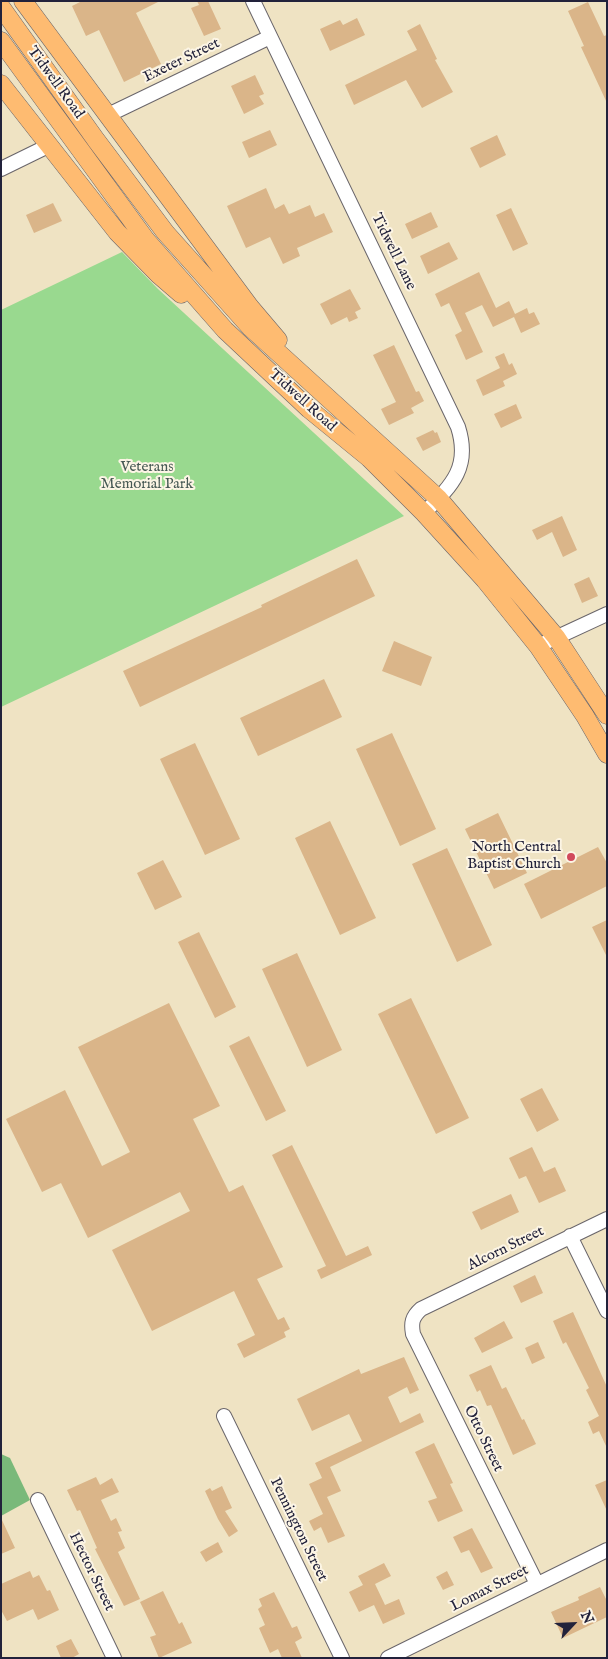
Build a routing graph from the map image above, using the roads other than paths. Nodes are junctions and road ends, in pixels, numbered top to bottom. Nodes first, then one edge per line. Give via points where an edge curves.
1 (24, 1) edge
2 (253, 1) edge
3 (1, 8) edge
4 (270, 37) junction
5 (1, 41) edge
6 (1, 84) edge
7 (108, 115) junction
8 (48, 146) junction
9 (1, 169) edge
10 (225, 330) junction
11 (325, 396) junction
12 (439, 499) junction
13 (424, 513) junction
14 (607, 614) edge
15 (556, 638) junction
16 (538, 646) junction
17 (607, 715) edge
18 (607, 754) edge
19 (607, 1219) edge
20 (570, 1236) junction
21 (421, 1309) joint
22 (607, 1311) edge
23 (224, 1416) dead end
24 (38, 1500) dead end
25 (607, 1550) edge
26 (537, 1584) junction
27 (114, 1658) edge
28 (342, 1658) edge
29 (388, 1658) edge

1 - 7 main road
2 - 4 street, Tidwell Lane
3 - 11 main road, Tidwell Road via 165,232 250,327
4 - 7 street, Exeter Street
4 - 12 street, Tidwell Lane via 458,427 463,444 462,464
5 - 10 main road, Tidwell Road via 146,240
6 - 8 main road
7 - 11 main road via 250,307
8 - 9 street
8 - 10 main road via 117,232 159,275
10 - 13 main road, Tidwell Road via 309,409 369,458
11 - 12 main road, Tidwell Road
12 - 13 street, Tidwell Lane
12 - 15 main road, Tidwell Road
13 - 16 main road, Tidwell Road
14 - 15 street
15 - 16 street
15 - 17 main road, Tidwell Road
16 - 18 main road, Tidwell Road
19 - 20 street, Alcorn Street
20 - 21 street, Alcorn Street
20 - 22 street
21 - 26 street, Otto Street via 413,1317 413,1334
23 - 28 street, Pennington Street
24 - 27 street, Hector Street
25 - 26 street, Lomax Street
26 - 29 street, Lomax Street

